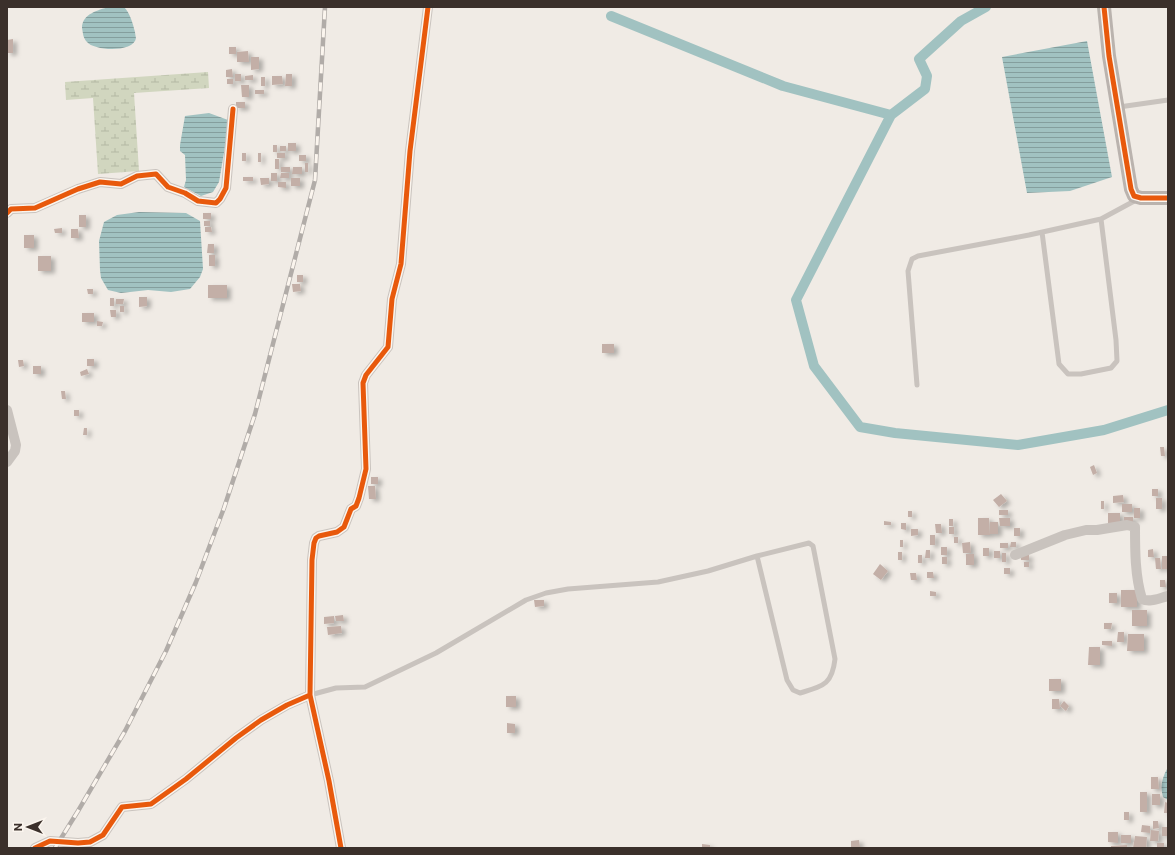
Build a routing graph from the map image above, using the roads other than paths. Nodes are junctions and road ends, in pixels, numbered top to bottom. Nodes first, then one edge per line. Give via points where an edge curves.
1 (428, 7) edge
2 (1104, 7) edge
3 (1168, 100) edge
4 (1116, 107) junction
5 (233, 109) dead end
6 (1140, 198) junction
7 (1168, 198) edge
8 (7, 213) edge
9 (1102, 219) junction
10 (1042, 232) junction
11 (917, 385) dead end
12 (7, 410) edge
13 (7, 462) edge
14 (1015, 555) dead end
15 (757, 556) junction
16 (1168, 596) edge
17 (310, 695) junction
18 (35, 848) edge
19 (341, 848) edge

1 - 17 street via 410,151 401,264 392,299 388,347 366,375 363,383 366,469 357,503 351,508 344,527 337,532 319,536 314,543
2 - 4 street
3 - 4 lane
4 - 6 street via 1131,189 1134,196
5 - 8 street via 226,188 216,203 198,201 168,187 156,174 137,176 121,184 100,182 35,208 11,209
6 - 7 street
6 - 9 lane
9 - 10 lane
9 - 10 lane via 1116,340 1117,361 1111,368 1068,374 1059,364
10 - 11 lane via 918,256 912,260 908,271
12 - 13 street via 16,445
14 - 16 street via 1065,535 1086,530 1127,525 1135,527 1135,553 1142,598 1146,601
15 - 15 lane via 809,543 813,546 835,659 829,680 820,687 800,693 792,690 787,680
15 - 17 lane via 708,571 658,582 546,593 526,600 436,653 365,687 336,688
17 - 18 street via 261,720 151,804 122,808 103,835 90,842 50,841
17 - 19 street

